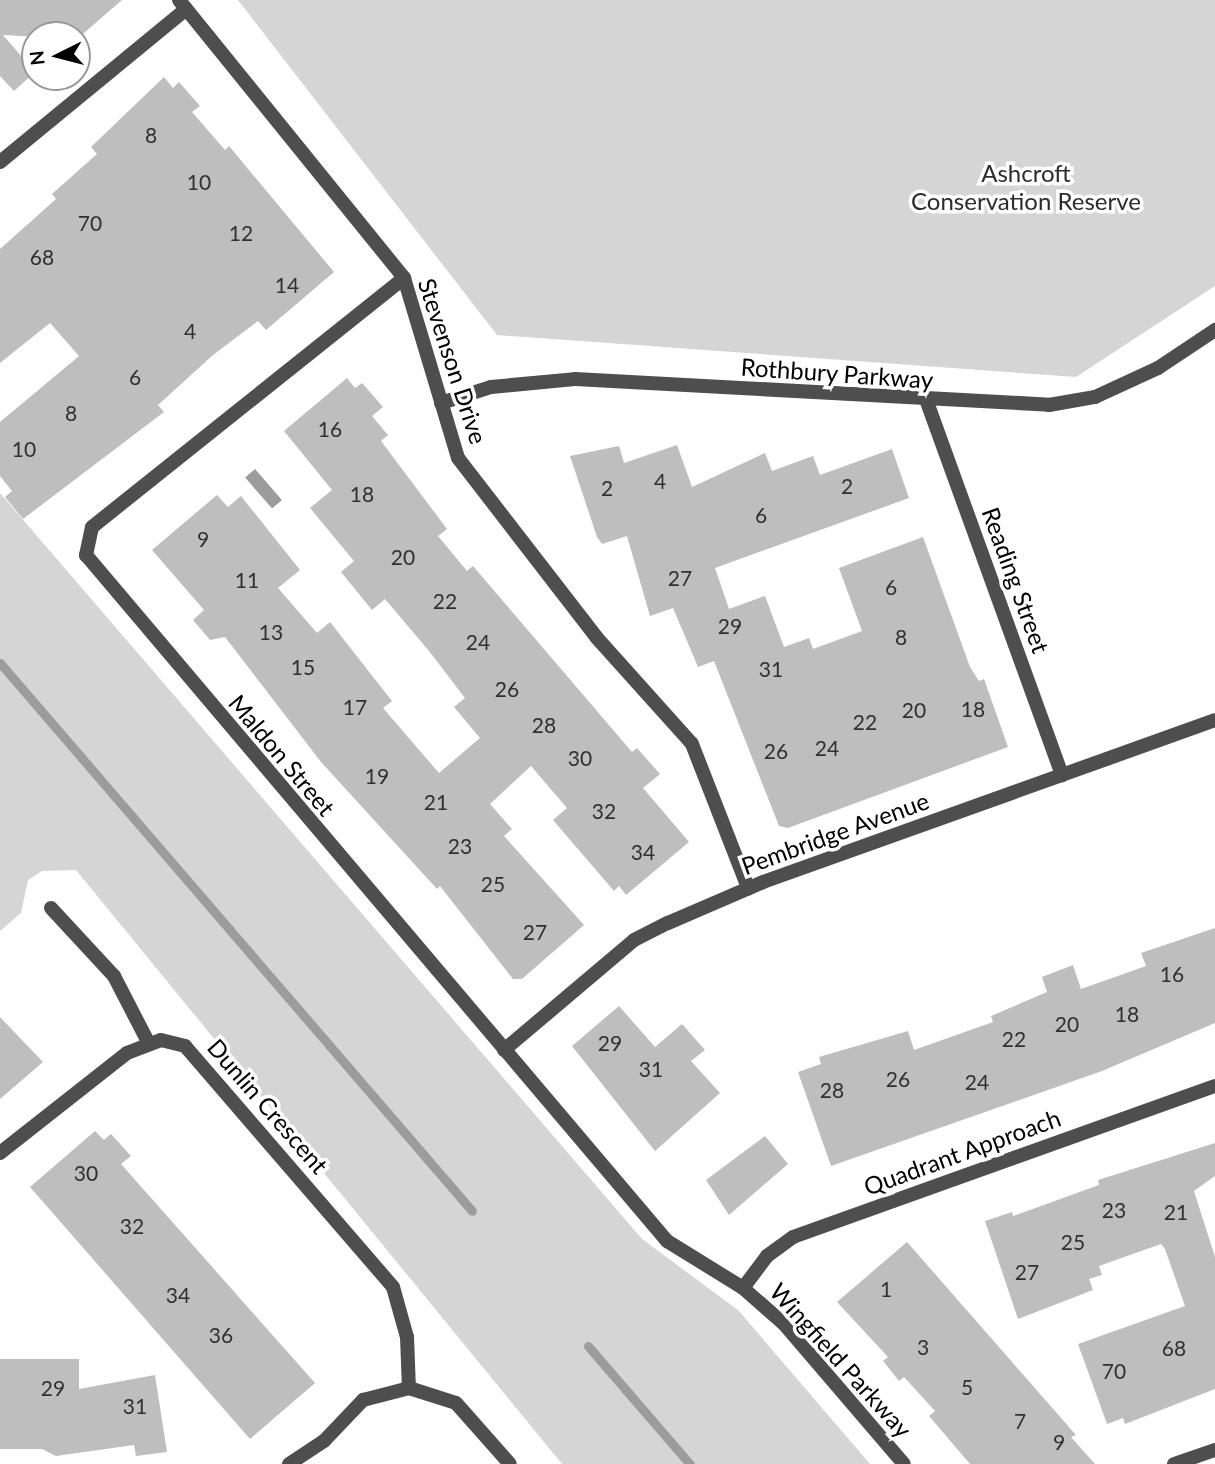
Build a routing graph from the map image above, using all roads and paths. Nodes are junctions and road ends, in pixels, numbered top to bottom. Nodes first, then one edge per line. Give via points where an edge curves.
1 (183, 5) edge
2 (0, 162) edge
3 (404, 278) junction
4 (1215, 330) edge
5 (441, 402) junction
6 (927, 402) junction
7 (1215, 720) edge
8 (1062, 775) junction
9 (748, 888) junction
10 (51, 908) dead end
11 (148, 1042) junction
12 (504, 1050) junction
13 (1215, 1086) edge
14 (0, 1153) edge
15 (743, 1288) junction
16 (409, 1388) junction
17 (1215, 1450) edge
18 (289, 1464) edge
19 (510, 1464) edge
20 (904, 1464) edge
21 (1174, 1464) edge

1 - 2 street
1 - 3 street, Stevenson Drive
3 - 5 street, Stevenson Drive
3 - 12 street, Maldon Street via 92,527 86,555
4 - 6 street, Rothbury Parkway via 1158,368 1094,397 1049,405
5 - 6 street, Rothbury Parkway via 491,387 575,379
5 - 9 street, Stevenson Drive via 458,457 490,505 692,744
6 - 8 street, Reading Street
7 - 8 street, Pembridge Avenue
8 - 9 street, Pembridge Avenue
9 - 12 street, Pembridge Avenue via 634,940
10 - 11 street via 114,976
11 - 14 street via 103,1070
11 - 16 street, Dunlin Crescent via 174,1043 197,1054 393,1287 407,1337
12 - 15 street, Maldon Street via 676,1251
13 - 15 street, Quadrant Approach via 793,1237 767,1256
15 - 20 street, Wingfield Parkway via 784,1324
16 - 18 street via 363,1400 324,1441
16 - 19 street via 456,1403
17 - 21 street

